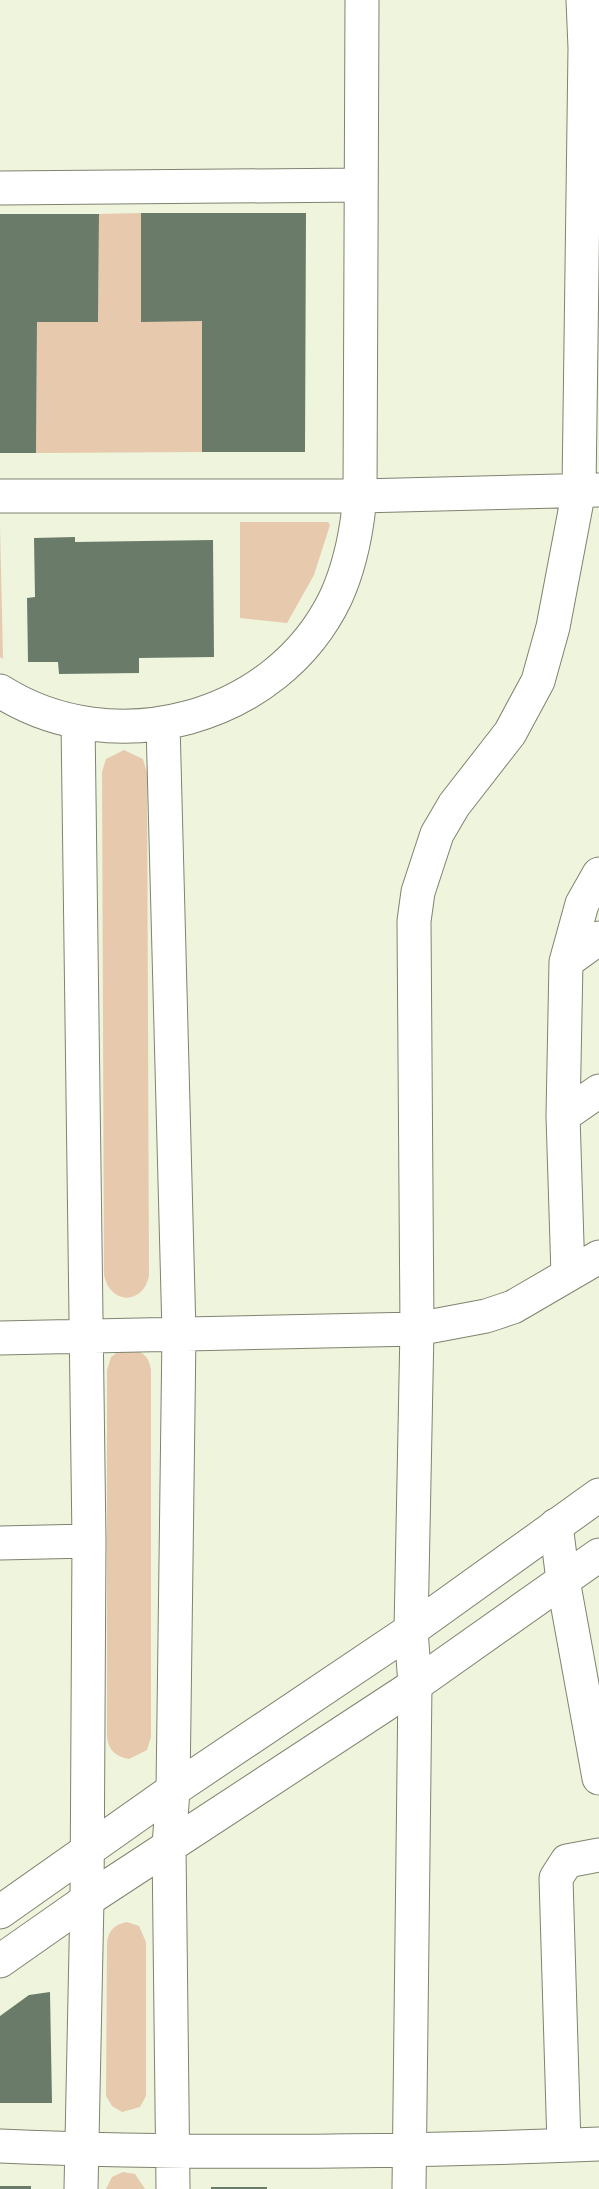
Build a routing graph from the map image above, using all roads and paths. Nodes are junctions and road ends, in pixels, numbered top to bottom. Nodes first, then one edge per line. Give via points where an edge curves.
1 (362, 0) edge
2 (583, 0) edge
3 (592, 48) edge
4 (361, 185) junction
5 (0, 188) edge
6 (589, 490) edge
7 (0, 496) edge
8 (360, 496) junction
9 (0, 691) edge
10 (78, 722) junction
11 (164, 724) junction
12 (599, 874) edge
13 (599, 938) edge
14 (566, 962) junction
15 (599, 1091) edge
16 (563, 1116) junction
17 (599, 1257) edge
18 (568, 1275) junction
19 (417, 1329) junction
20 (179, 1333) junction
21 (87, 1337) junction
22 (0, 1338) edge
23 (599, 1495) edge
24 (556, 1524) junction
25 (89, 1541) junction
26 (0, 1543) edge
27 (599, 1555) edge
28 (563, 1580) junction
29 (411, 1630) junction
30 (415, 1685) junction
31 (599, 1778) edge
32 (172, 1790) junction
33 (169, 1846) junction
34 (87, 1852) junction
35 (599, 1854) edge
36 (87, 1900) junction
37 (0, 1912) edge
38 (0, 1961) edge
39 (599, 2144) edge
40 (564, 2145) junction
41 (0, 2146) edge
42 (81, 2150) junction
43 (410, 2151) junction
44 (172, 2152) junction
45 (81, 2189) edge
46 (173, 2189) edge
47 (409, 2189) edge

1 - 4 street
2 - 3 street
3 - 6 street
4 - 5 street
4 - 8 street
6 - 8 street
6 - 19 street via 538,681 510,733 454,805 437,834 418,892 414,921
7 - 8 street
8 - 11 street via 349,564 335,599 315,631 262,683 230,703
9 - 10 street via 48,715
10 - 11 street via 120,728
10 - 21 street
11 - 20 street
12 - 14 street via 582,904
13 - 14 street
14 - 16 street
15 - 16 street
16 - 18 street
17 - 18 street
18 - 19 street via 513,1307
19 - 20 street
19 - 29 street
20 - 21 street
20 - 32 street
21 - 22 street
21 - 25 street
23 - 24 street
24 - 28 street
24 - 29 street
25 - 26 street
25 - 34 street
27 - 28 street
28 - 30 street
28 - 31 street
29 - 30 street
29 - 32 street
30 - 33 street
30 - 43 street
32 - 33 street
32 - 34 street
33 - 36 street
33 - 44 street
34 - 36 street
34 - 37 street
35 - 40 street via 567,1861 556,1878
36 - 38 street
36 - 42 street
39 - 40 street
40 - 43 street
41 - 42 street
42 - 44 street
42 - 45 street
43 - 44 street
43 - 47 street
44 - 46 street

